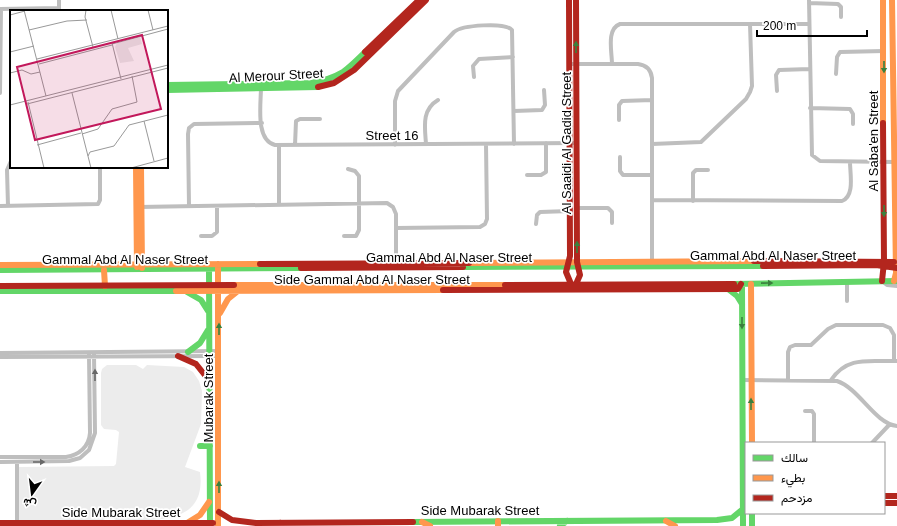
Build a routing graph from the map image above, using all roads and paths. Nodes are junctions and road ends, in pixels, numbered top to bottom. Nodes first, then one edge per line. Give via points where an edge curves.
1 (59, 0) edge
2 (419, 0) edge
3 (426, 0) edge
4 (569, 0) edge
5 (576, 0) edge
6 (883, 0) edge
7 (892, 0) edge
8 (809, 2) edge
9 (0, 8) edge
10 (59, 10) edge
11 (841, 17) dead end
12 (750, 24) junction
13 (809, 24) junction
14 (372, 49) junction
15 (884, 51) junction
16 (513, 57) junction
17 (569, 64) junction
18 (576, 64) junction
19 (612, 64) junction
20 (810, 69) junction
21 (836, 74) dead end
22 (474, 78) dead end
23 (168, 85) edge
24 (261, 86) junction
25 (168, 90) edge
26 (544, 90) dead end
27 (777, 91) dead end
28 (0, 93) edge
29 (438, 100) dead end
30 (652, 100) junction
31 (810, 108) junction
32 (514, 111) junction
33 (320, 119) dead end
34 (619, 120) dead end
35 (262, 123) junction
36 (853, 124) dead end
37 (546, 143) junction
38 (570, 143) junction
39 (577, 143) junction
40 (426, 144) junction
41 (486, 144) junction
42 (514, 144) junction
43 (652, 144) junction
44 (295, 145) junction
45 (395, 145) junction
46 (279, 146) junction
47 (620, 157) dead end
48 (850, 162) junction
49 (884, 162) junction
50 (894, 162) junction
51 (10, 163) edge
52 (100, 168) edge
53 (136, 168) edge
54 (141, 168) edge
55 (348, 169) dead end
56 (708, 170) dead end
57 (527, 175) dead end
58 (652, 175) junction
59 (895, 189) edge
60 (652, 200) junction
61 (693, 201) junction
62 (359, 203) junction
63 (279, 205) junction
64 (0, 206) edge
65 (8, 206) junction
66 (189, 206) junction
67 (217, 206) junction
68 (139, 207) junction
69 (577, 208) junction
70 (570, 211) junction
71 (612, 223) dead end
72 (536, 224) dead end
73 (396, 228) junction
74 (201, 236) dead end
75 (344, 236) dead end
76 (652, 262) junction
77 (396, 263) junction
78 (681, 264) junction
79 (884, 264) junction
80 (0, 265) edge
81 (568, 265) junction
82 (577, 265) junction
83 (626, 265) junction
84 (895, 266) edge
85 (139, 267) junction
86 (218, 267) junction
87 (0, 270) edge
88 (104, 270) junction
89 (209, 270) junction
90 (847, 282) junction
91 (882, 282) junction
92 (896, 283) edge
93 (573, 284) junction
94 (742, 284) junction
95 (751, 284) junction
96 (0, 286) edge
97 (105, 286) junction
98 (678, 286) junction
99 (511, 287) junction
100 (152, 288) junction
101 (209, 288) junction
102 (219, 288) junction
103 (331, 288) junction
104 (422, 288) joint
105 (724, 288) junction
106 (29, 289) junction
107 (182, 291) junction
108 (239, 291) junction
109 (0, 292) edge
110 (847, 301) dead end
111 (742, 304) junction
112 (209, 314) junction
113 (219, 314) junction
114 (209, 326) junction
115 (188, 352) junction
116 (0, 353) edge
117 (219, 353) junction
118 (89, 354) junction
119 (94, 354) junction
120 (178, 354) junction
121 (210, 354) junction
122 (0, 358) edge
123 (895, 361) edge
124 (742, 380) junction
125 (751, 380) junction
126 (788, 380) junction
127 (831, 380) junction
128 (210, 383) junction
129 (805, 411) dead end
130 (93, 424) junction
131 (890, 424) junction
132 (897, 426) edge
133 (752, 442) edge
134 (814, 442) edge
135 (873, 442) edge
136 (200, 446) dead end
137 (210, 446) junction
138 (744, 454) edge
139 (0, 457) edge
140 (23, 457) junction
141 (0, 462) edge
142 (17, 462) junction
143 (23, 462) junction
144 (210, 462) junction
145 (219, 462) junction
146 (885, 496) edge
147 (897, 496) edge
148 (209, 500) junction
149 (885, 503) edge
150 (897, 503) edge
151 (743, 509) junction
152 (219, 512) junction
153 (752, 514) edge
154 (567, 521) junction
155 (666, 521) junction
156 (422, 522) junction
157 (0, 523) edge
158 (184, 524) junction
159 (210, 524) edge
160 (218, 524) edge
161 (278, 524) edge
162 (498, 524) edge
163 (17, 525) edge
164 (111, 525) edge
165 (430, 526) edge
166 (560, 526) edge
167 (675, 526) edge
168 (743, 526) edge
169 (752, 526) edge

1 - 10 street
2 - 14 main road, Al Merour Street
3 - 14 main road, Al Merour Street
4 - 17 main road, Al Saaidi Al Gadid Street
18 -> 5 main road, Al Saaidi Al Gadid Street
6 - 15 main road, Al Saba'en Street
7 - 50 main road, Al Saba'en Street
8 - 11 street via 838,4
8 - 13 street
9 - 10 street
9 - 28 street
12 - 13 street
12 - 19 street via 620,24 612,32
12 - 43 street via 752,86 746,98 701,142
13 - 20 street
14 - 24 main road, Al Merour Street via 350,73 330,84 312,88
15 - 21 street via 840,52 837,57
15 -> 49 main road, Al Saba'en Street
16 - 22 street via 479,59 473,66
16 - 32 street
16 - 45 street via 513,32 508,26 462,27 448,38 397,93 394,104
17 - 18 street
17 - 38 main road, Al Saaidi Al Gadid Street
18 - 19 street
18 - 39 main road, Al Saaidi Al Gadid Street
19 - 30 street via 638,64 648,68 652,78
20 - 27 street via 778,71
20 - 31 street
23 - 24 main road, Al Merour Street
24 - 25 main road, Al Merour Street
24 - 35 street
26 - 32 street via 545,105 542,110
29 - 40 street via 426,115
30 - 34 street via 621,102
30 - 43 street
31 - 36 street via 850,109
31 - 48 street via 813,158 820,161
32 - 42 street
33 - 44 street via 296,121
35 - 46 street via 265,140
35 - 66 street via 191,126 188,132
37 - 38 street, Street 16
37 - 42 street, Street 16
37 - 57 street via 546,172 540,175
38 - 39 street, Street 16
38 - 70 main road, Al Saaidi Al Gadid Street
39 - 69 main road, Al Saaidi Al Gadid Street
40 - 41 street, Street 16
40 - 45 street, Street 16
41 - 42 street, Street 16
41 - 73 street via 486,223 482,226
43 - 58 street
44 - 45 street, Street 16
44 - 46 street, Street 16
46 - 63 street
47 - 58 street via 620,171 623,174
48 - 49 street
48 - 61 street via 850,193 842,202
49 - 50 street
49 -> 79 main road, Al Saba'en Street
50 - 59 main road, Al Saba'en Street
51 - 65 street via 7,170
52 - 65 street via 98,204
53 - 68 main road
54 - 68 main road
55 - 62 street via 358,175
56 - 61 street via 694,172
58 - 60 street
59 - 84 main road, Al Saba'en Street
60 - 61 street
60 - 76 street
62 - 63 street
62 - 73 street via 391,205 396,214
62 - 75 street via 359,233
63 - 67 street
64 - 65 street
66 - 67 street
66 - 68 street
67 - 74 street via 217,232 213,236
68 - 85 main road
69 - 71 street via 608,208 612,212
82 -> 69 main road, Al Saaidi Al Gadid Street
70 - 72 street via 540,212
70 - 81 main road, Al Saaidi Al Gadid Street
73 - 77 street
76 - 78 main road
76 - 83 main road
77 - 81 main road, Side Gammal Abd Al Naser Street
77 - 86 main road, Side Gammal Abd Al Naser Street
78 - 79 main road, Gammal Abd Al Naser Street
78 - 83 main road, Gammal Abd Al Naser Street
79 - 84 main road, Gammal Abd Al Naser Street
79 - 91 main road, Al Saba'en Street
80 - 85 main road, Side Gammal Abd Al Naser Street
81 - 82 main road, Gammal Abd Al Naser Street
81 - 86 main road, Gammal Abd Al Naser Street
81 - 93 main road, Al Saaidi Al Gadid Street via 567,275
82 - 83 main road, Gammal Abd Al Naser Street
82 - 93 main road, Al Saaidi Al Gadid Street via 580,276
84 - 92 main road, Al Saba'en Street
85 - 86 main road, Side Gammal Abd Al Naser Street
85 - 88 main road, Gammal Abd Al Naser Street
85 - 89 main road, Gammal Abd Al Naser Street
86 - 89 main road, Gammal Abd Al Naser Street
86 - 102 main road, Mubarak Street
87 - 88 main road, Gammal Abd Al Naser Street
88 - 97 main road
89 - 101 main road, Mubarak Street
90 - 91 main road, Gammal Abd Al Naser Street
95 -> 90 main road, Gammal Abd Al Naser Street
90 - 110 street
91 - 92 main road, Gammal Abd Al Naser Street
93 - 98 main road, Gammal Abd Al Naser Street
93 - 99 main road, Gammal Abd Al Naser Street
94 - 95 main road, Gammal Abd Al Naser Street
94 - 98 main road, Gammal Abd Al Naser Street
94 - 105 main road, Side Gammal Abd Al Naser Street via 739,288
94 - 111 main road
95 - 125 main road
96 - 106 main road, Gammal Abd Al Naser Street
97 - 100 main road, Gammal Abd Al Naser Street
97 - 106 main road, Gammal Abd Al Naser Street
98 - 99 main road, Side Gammal Abd Al Naser Street
98 - 105 main road, Side Gammal Abd Al Naser Street
99 - 104 main road, Side Gammal Abd Al Naser Street
100 - 101 main road, Gammal Abd Al Naser Street
100 - 106 main road
100 - 107 main road
101 - 102 main road, Gammal Abd Al Naser Street
101 - 107 main road
101 - 112 main road, Mubarak Street
102 - 103 main road, Gammal Abd Al Naser Street
102 - 108 main road, Side Gammal Abd Al Naser Street
102 - 113 main road, Mubarak Street
103 - 104 main road, Gammal Abd Al Naser Street
103 - 108 main road, Side Gammal Abd Al Naser Street
105 - 111 main road via 733,292
106 - 109 main road
107 - 112 main road via 201,300
108 - 113 main road via 226,302
111 -> 124 main road
112 - 114 main road, Mubarak Street
117 -> 113 main road, Mubarak Street
114 - 115 main road via 203,339
114 - 121 main road, Mubarak Street
115 - 120 street
115 - 121 street
116 - 118 street
117 - 121 street
117 - 145 main road, Mubarak Street
118 - 119 street
118 - 122 street
118 - 130 street
119 - 120 street
130 -> 119 street
120 - 121 street
120 - 128 main road via 200,366
121 - 128 main road, Mubarak Street
123 - 126 street via 894,335 888,326 836,325 811,345 790,347
123 - 127 street via 850,363 840,368
124 - 125 street
124 - 138 main road
125 - 126 street
133 -> 125 main road
126 - 127 street
127 - 131 street via 847,386
128 - 137 main road, Mubarak Street
129 - 134 street via 812,411 814,414
130 - 140 street via 88,442 78,453 66,457
143 -> 130 street via 65,462 80,458 93,443
131 - 132 street
131 - 135 street
136 - 137 main road
137 - 144 main road, Mubarak Street
138 - 151 main road
139 - 140 street
140 - 143 street
141 - 142 street
142 - 143 street
142 - 163 street
144 - 145 main road
144 - 148 main road, Mubarak Street
152 -> 145 main road, Mubarak Street
146 - 147 main road
148 - 158 main road via 200,515
148 - 159 main road, Mubarak Street
149 - 150 main road
151 - 155 main road, Side Mubarak Street via 732,518 723,520
151 - 168 main road
152 - 160 main road, Mubarak Street
152 - 161 main road, Side Mubarak Street via 228,520 236,522
153 - 169 main road
154 - 155 main road, Side Mubarak Street
154 - 162 main road, Side Mubarak Street
154 - 166 main road
155 - 167 main road
156 - 161 main road, Side Mubarak Street
156 - 162 main road, Side Mubarak Street
156 - 165 main road
157 - 163 main road, Side Mubarak Street
158 - 159 main road, Side Mubarak Street
158 - 164 main road, Side Mubarak Street
159 - 160 main road, Side Mubarak Street
163 - 164 main road, Side Mubarak Street

